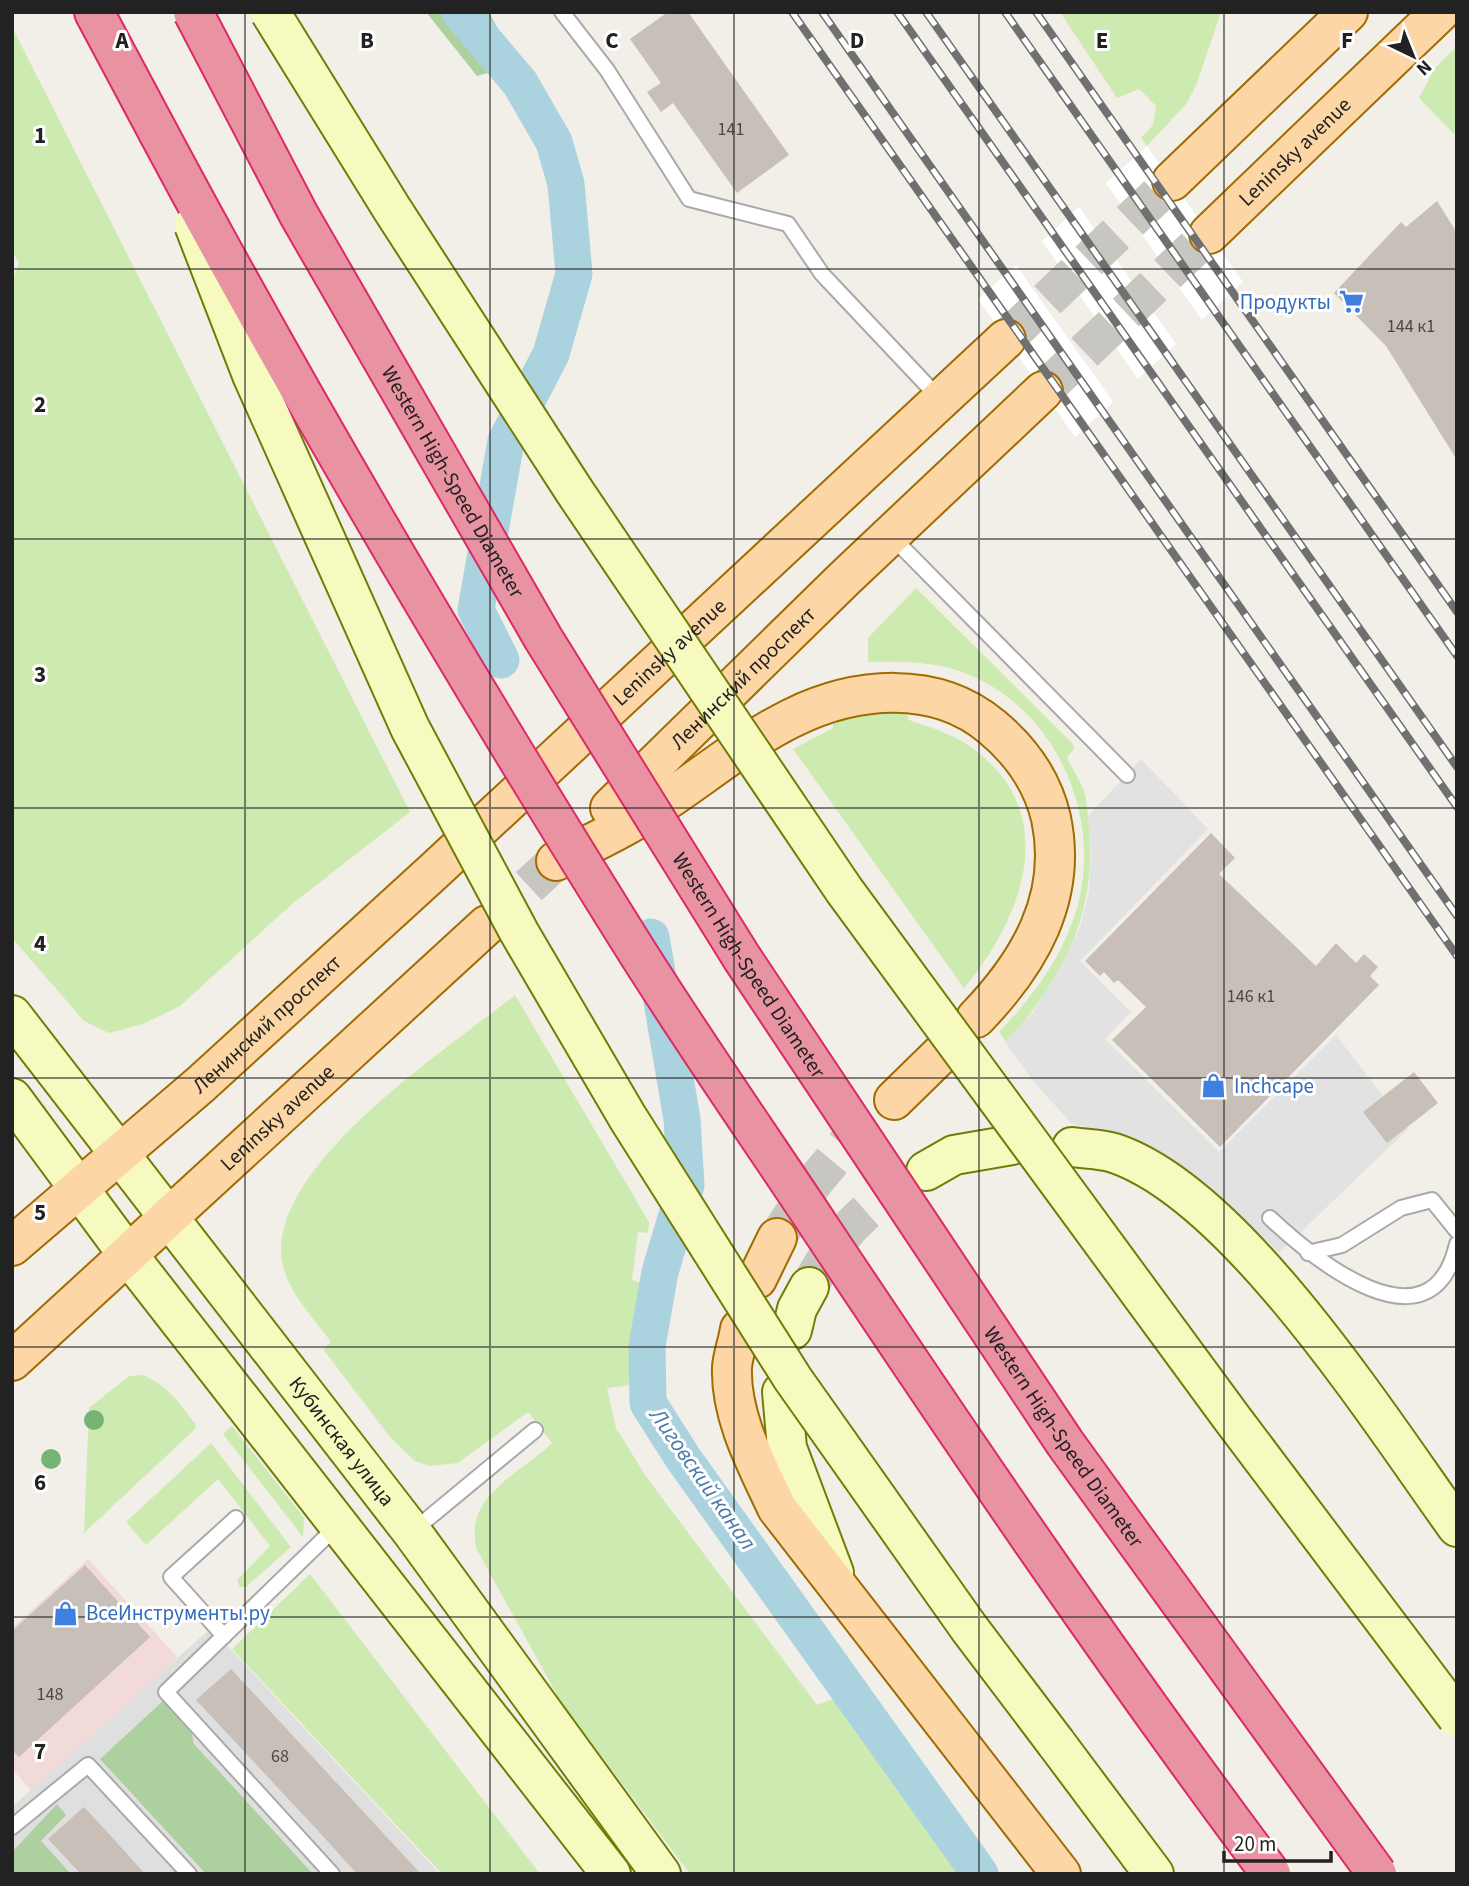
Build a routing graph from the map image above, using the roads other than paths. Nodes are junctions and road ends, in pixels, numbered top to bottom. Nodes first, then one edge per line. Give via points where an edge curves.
1 (94, 12) edge
2 (193, 12) edge
3 (270, 12) edge
4 (562, 12) edge
5 (1348, 12) edge
6 (1440, 12) edge
7 (158, 132) junction
8 (1172, 181) tunnel mouth
9 (1209, 234) tunnel mouth
10 (1006, 339) tunnel mouth
11 (1043, 391) tunnel mouth
12 (942, 401) junction
13 (890, 535) junction
14 (1127, 775) dead end
15 (487, 925) tunnel mouth
16 (12, 1015) edge
17 (976, 1018) dead end
18 (940, 1054) dead end
19 (12, 1098) edge
20 (894, 1100) tunnel mouth
21 (1012, 1145) dead end
22 (1072, 1147) dead end
23 (118, 1155) junction
24 (926, 1171) tunnel mouth
25 (79, 1188) junction
26 (169, 1218) junction
27 (1270, 1218) dead end
28 (1457, 1231) edge
29 (777, 1238) tunnel mouth
30 (1457, 1244) edge
31 (12, 1246) edge
32 (1308, 1253) junction
33 (128, 1255) junction
34 (757, 1279) dead end
35 (809, 1287) tunnel mouth
36 (740, 1329) dead end
37 (792, 1330) dead end
38 (12, 1361) edge
39 (782, 1392) dead end
40 (535, 1430) dead end
41 (236, 1518) dead end
42 (340, 1524) junction
43 (1457, 1527) edge
44 (412, 1532) junction
45 (839, 1587) junction
46 (224, 1636) junction
47 (1457, 1717) edge
48 (12, 1827) edge
49 (189, 1874) edge
50 (332, 1874) edge
51 (611, 1874) edge
52 (661, 1874) edge
53 (1061, 1874) edge
54 (1154, 1874) edge
55 (1271, 1874) edge
56 (1377, 1874) edge

1 - 7 highway
2 - 56 highway, Western High-Speed Diameter, bridge via 299,215 543,638 742,958 1065,1443
3 - 47 main road, bridge via 391,209 583,503 844,890
4 - 12 lane via 607,70 689,199 789,224 822,274
5 - 8 main road
6 - 9 main road, Leninsky avenue
7 - 54 main road, bridge via 252,374 410,728 519,932 628,1118 793,1379 970,1628
7 - 55 highway, bridge via 226,259 442,631 626,936 993,1487
10 - 12 main road, Ленинский проспект
11 - 13 main road, Ленинский проспект
12 - 23 main road, Ленинский проспект via 433,872
13 - 14 lane
13 - 17 main road, Ленинский проспект via 556,861 633,822 792,718 872,694 912,693 949,701 981,718 1013,744 1035,775 1051,817 1054,845 1052,890 1035,943
15 - 26 main road, Leninsky avenue
16 - 23 main road, Кубинская улица
18 - 20 main road
19 - 25 main road
21 - 24 main road via 954,1154
22 - 43 main road via 1114,1153 1167,1180 1213,1217 1321,1340
23 - 25 main road, Ленинский проспект
23 - 26 main road, Кубинская улица
25 - 31 main road
25 - 33 main road
26 - 33 main road
26 - 44 main road, Кубинская улица
27 - 32 lane
28 - 32 lane via 1432,1200 1401,1208 1342,1245
29 - 34 main road
30 - 32 lane via 1443,1279 1419,1294 1384,1295 1344,1278
33 - 38 main road
33 - 42 main road
35 - 37 main road
36 - 45 main road via 732,1368 751,1453 777,1508
39 - 45 main road via 787,1448
40 - 44 lane
41 - 46 lane via 171,1577
42 - 46 lane
42 - 51 main road
44 - 52 main road, Кубинская улица
45 - 53 main road
46 - 50 lane via 166,1692
48 - 49 lane via 88,1765

